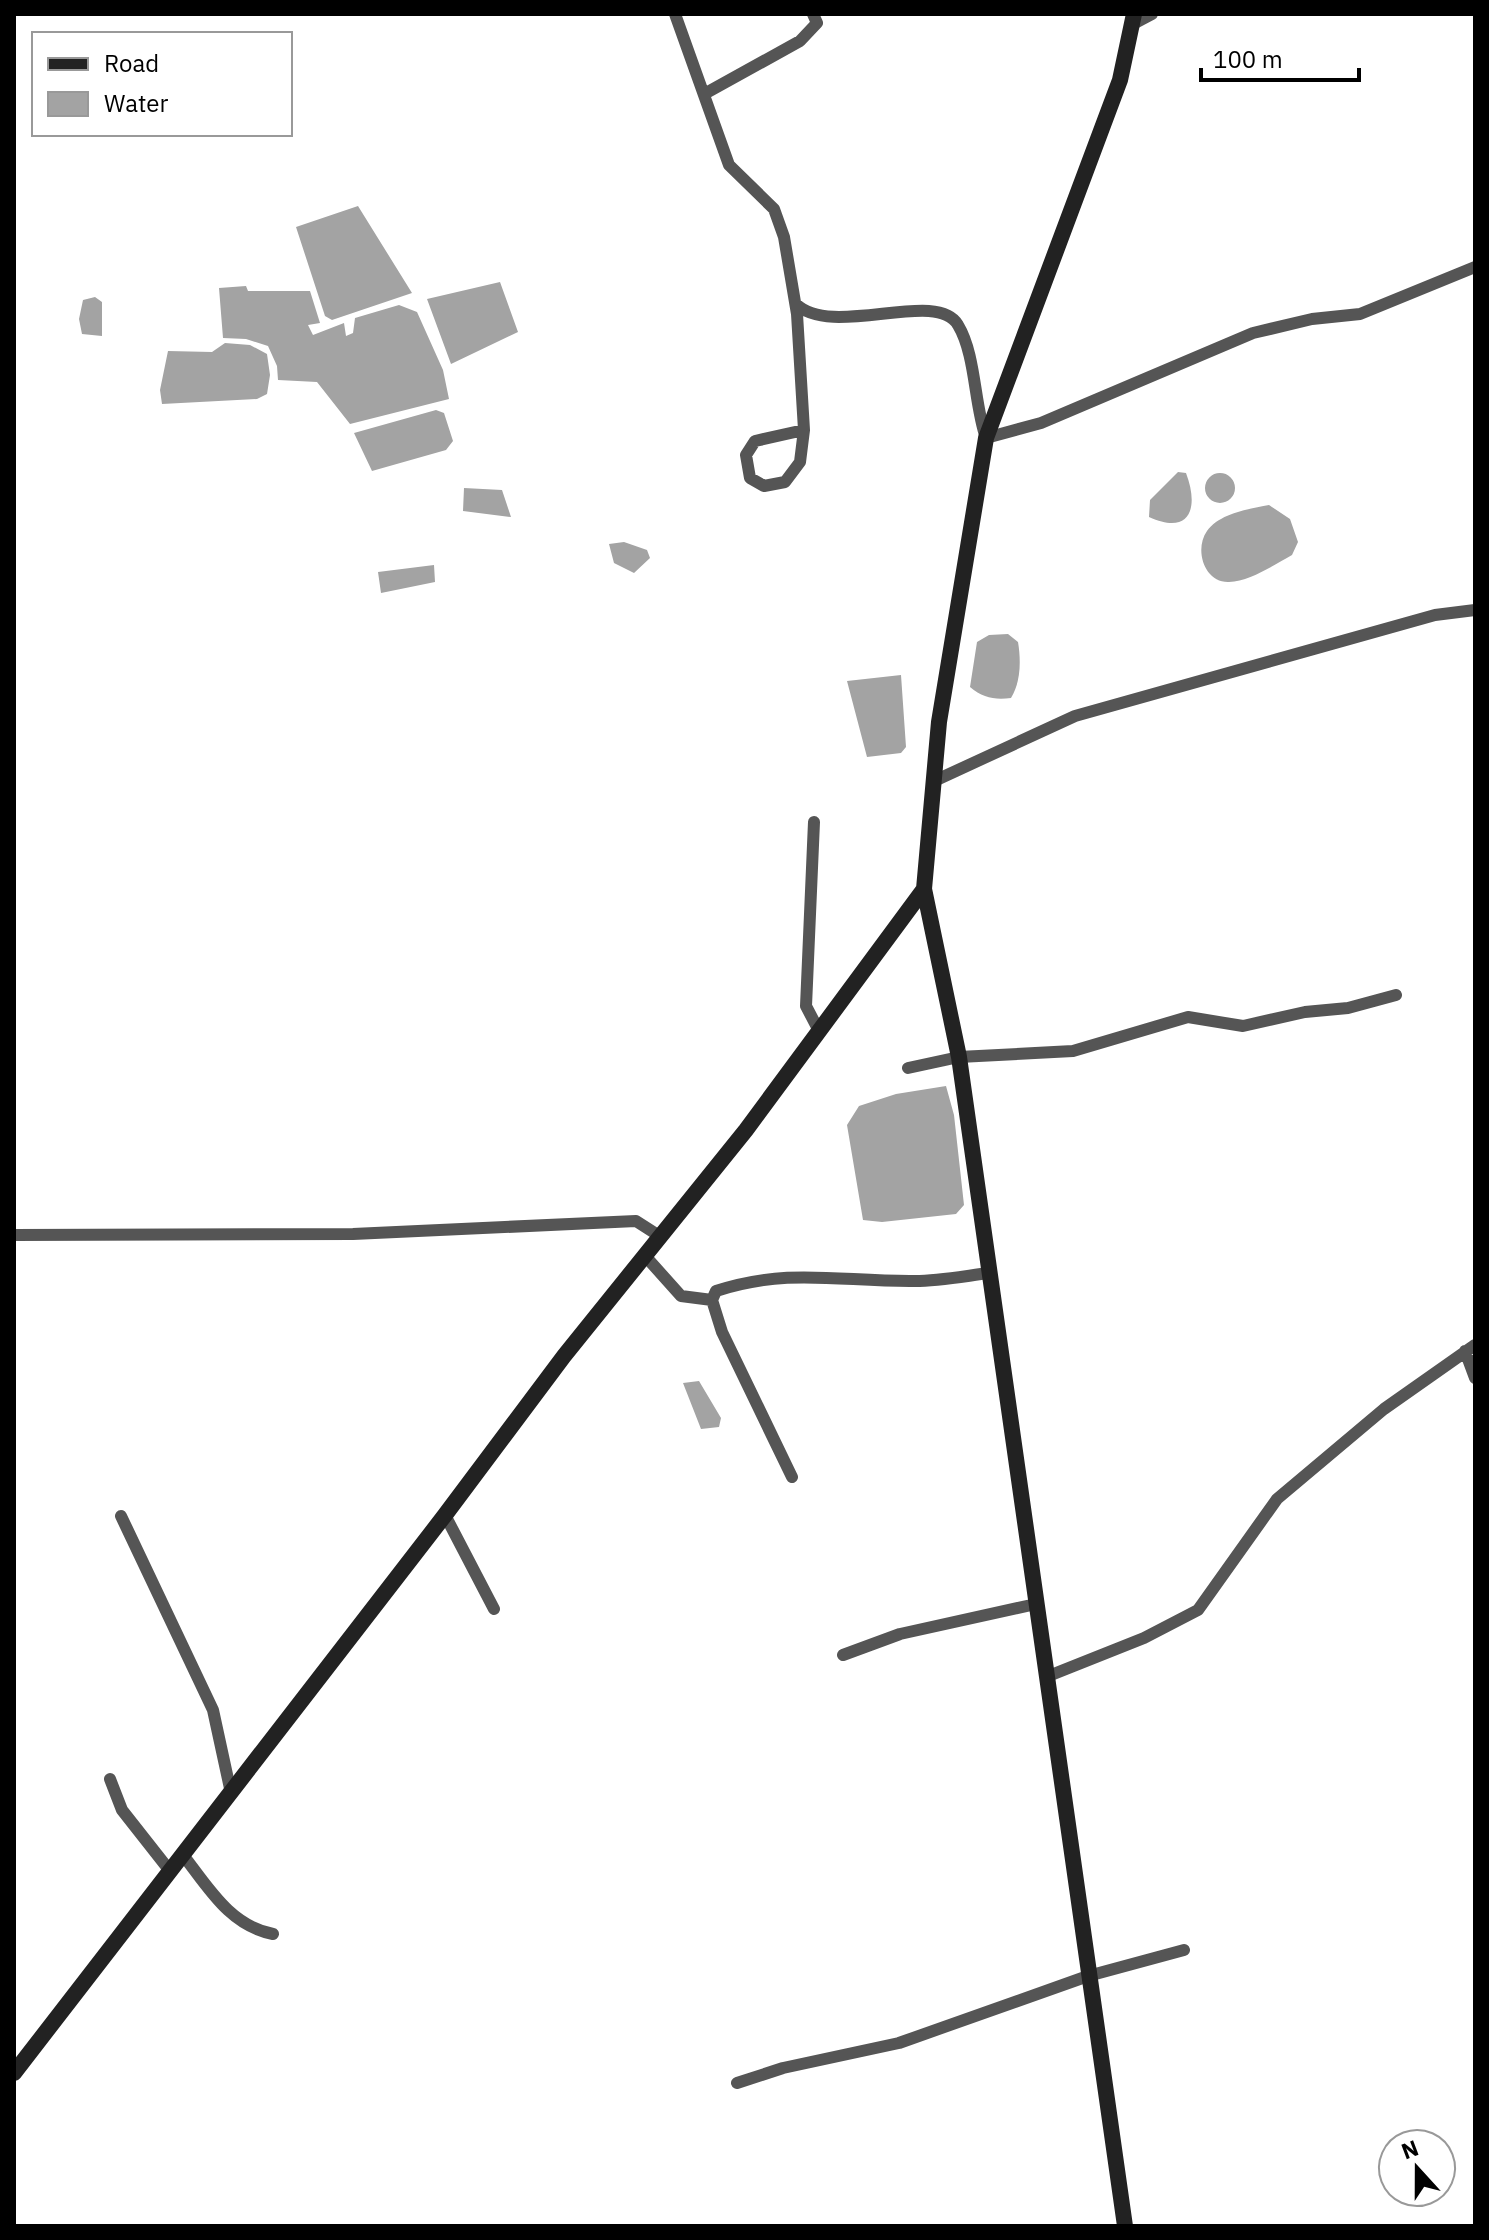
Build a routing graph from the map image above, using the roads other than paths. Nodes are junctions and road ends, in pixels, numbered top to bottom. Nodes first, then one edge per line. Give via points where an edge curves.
1 (675, 14) edge
2 (813, 14) edge
3 (1152, 14) edge
4 (1135, 19) edge
5 (706, 93) junction
6 (1475, 267) edge
7 (796, 304) junction
8 (804, 430) junction
9 (986, 438) junction
10 (1475, 610) edge
11 (932, 782) junction
12 (814, 822) dead end
13 (924, 889) junction
14 (1396, 995) dead end
15 (818, 1029) junction
16 (959, 1057) junction
17 (908, 1068) dead end
18 (14, 1235) edge
19 (661, 1237) junction
20 (647, 1258) junction
21 (989, 1273) junction
22 (712, 1300) junction
23 (1470, 1348) edge
24 (1475, 1378) edge
25 (792, 1477) dead end
26 (445, 1515) junction
27 (121, 1516) dead end
28 (1036, 1604) junction
29 (494, 1609) dead end
30 (843, 1655) dead end
31 (1046, 1677) junction
32 (110, 1779) dead end
33 (231, 1793) junction
34 (183, 1855) junction
35 (170, 1871) junction
36 (273, 1934) dead end
37 (1184, 1950) dead end
38 (14, 2073) edge
39 (737, 2083) dead end
40 (1125, 2226) edge

1 - 5 street
2 - 5 street via 817,23 800,41
3 - 4 street
4 - 9 main road via 1120,80
5 - 7 street via 729,165 774,209
6 - 9 street via 1360,314 1253,333 1041,423
7 - 8 street
7 - 9 street via 805,314 852,318 947,315 966,344
8 - 8 street via 755,441 746,455 750,478 764,486 785,482 800,462
9 - 11 main road
10 - 11 street via 1435,615 1087,713
11 - 13 main road
12 - 15 street via 806,1006
13 - 15 main road
13 - 16 main road
14 - 16 street via 1243,1026 1188,1017 1073,1051
15 - 19 main road
16 - 17 street
16 - 21 main road
18 - 19 street via 353,1234 636,1221
19 - 20 main road
20 - 22 street via 681,1296
20 - 26 main road via 564,1356
21 - 22 street via 914,1281 792,1275 731,1286 716,1291
21 - 28 main road
22 - 25 street via 722,1332
23 - 24 street
23 - 31 street via 1384,1409 1277,1499 1198,1610
26 - 29 street
26 - 33 main road
27 - 33 street via 213,1710
28 - 30 street via 900,1634
28 - 31 main road
31 - 40 main road
32 - 35 street via 122,1810
33 - 34 main road
34 - 35 main road
34 - 36 street via 246,1927
35 - 38 main road
37 - 39 street via 1088,1976 899,2043

